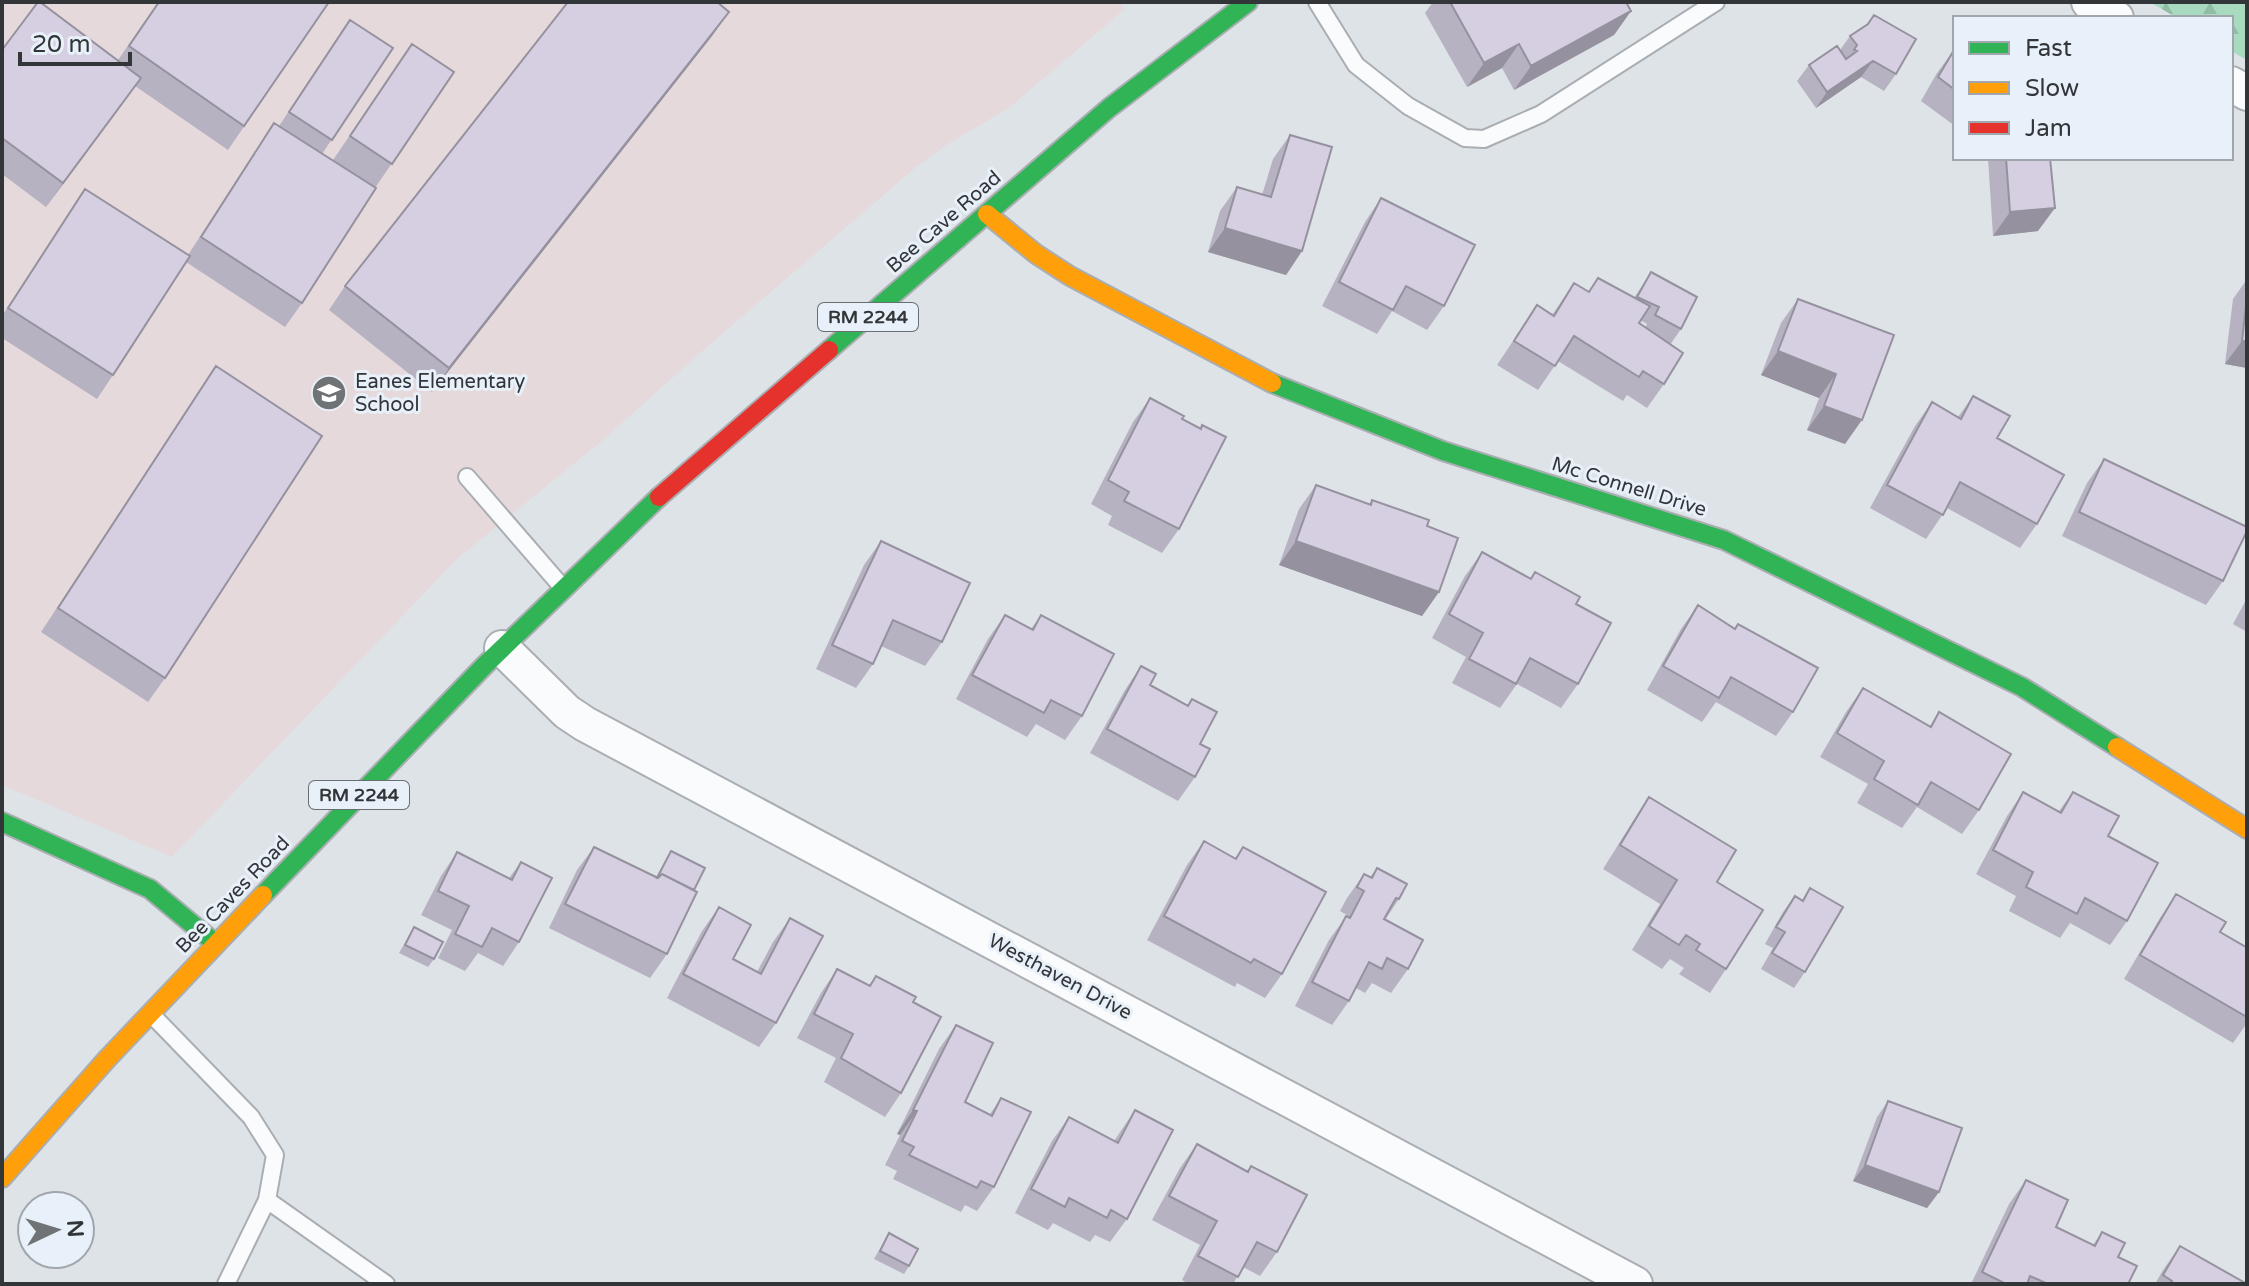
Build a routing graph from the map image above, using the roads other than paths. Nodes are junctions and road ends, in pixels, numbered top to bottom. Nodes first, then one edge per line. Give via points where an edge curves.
1 (1248, 2) edge
2 (1317, 2) edge
3 (1716, 2) edge
4 (2089, 2) edge
5 (2113, 16) edge
6 (987, 214) junction
7 (467, 477) dead end
8 (563, 588) junction
9 (502, 648) junction
10 (2, 822) edge
11 (2247, 829) edge
12 (216, 944) junction
13 (151, 1013) junction
14 (2, 1178) edge
15 (267, 1200) junction
16 (226, 1284) edge
17 (386, 1284) edge
18 (1635, 1284) edge

1 - 6 main road, Bee Cave Road / RM 2244
2 - 3 lane via 1356,65 1408,106 1465,138 1484,139 1541,114
4 - 5 street
6 - 8 main road, Bee Cave Road / RM 2244 via 715,448
6 - 11 main road, Mc Connell Drive via 1061,271 1259,378 1443,451 1737,546 2022,687
7 - 8 lane
8 - 9 main road, Bee Cave Road / RM 2244
9 - 12 main road, Bee Caves Road / RM 2244
9 - 18 street, Westhaven Drive via 585,724
10 - 12 main road via 150,889
12 - 13 main road, Bee Caves Road / RM 2244
13 - 14 main road, Bee Caves Road / RM 2244
13 - 15 lane via 251,1117 275,1155
15 - 16 lane
15 - 17 lane

